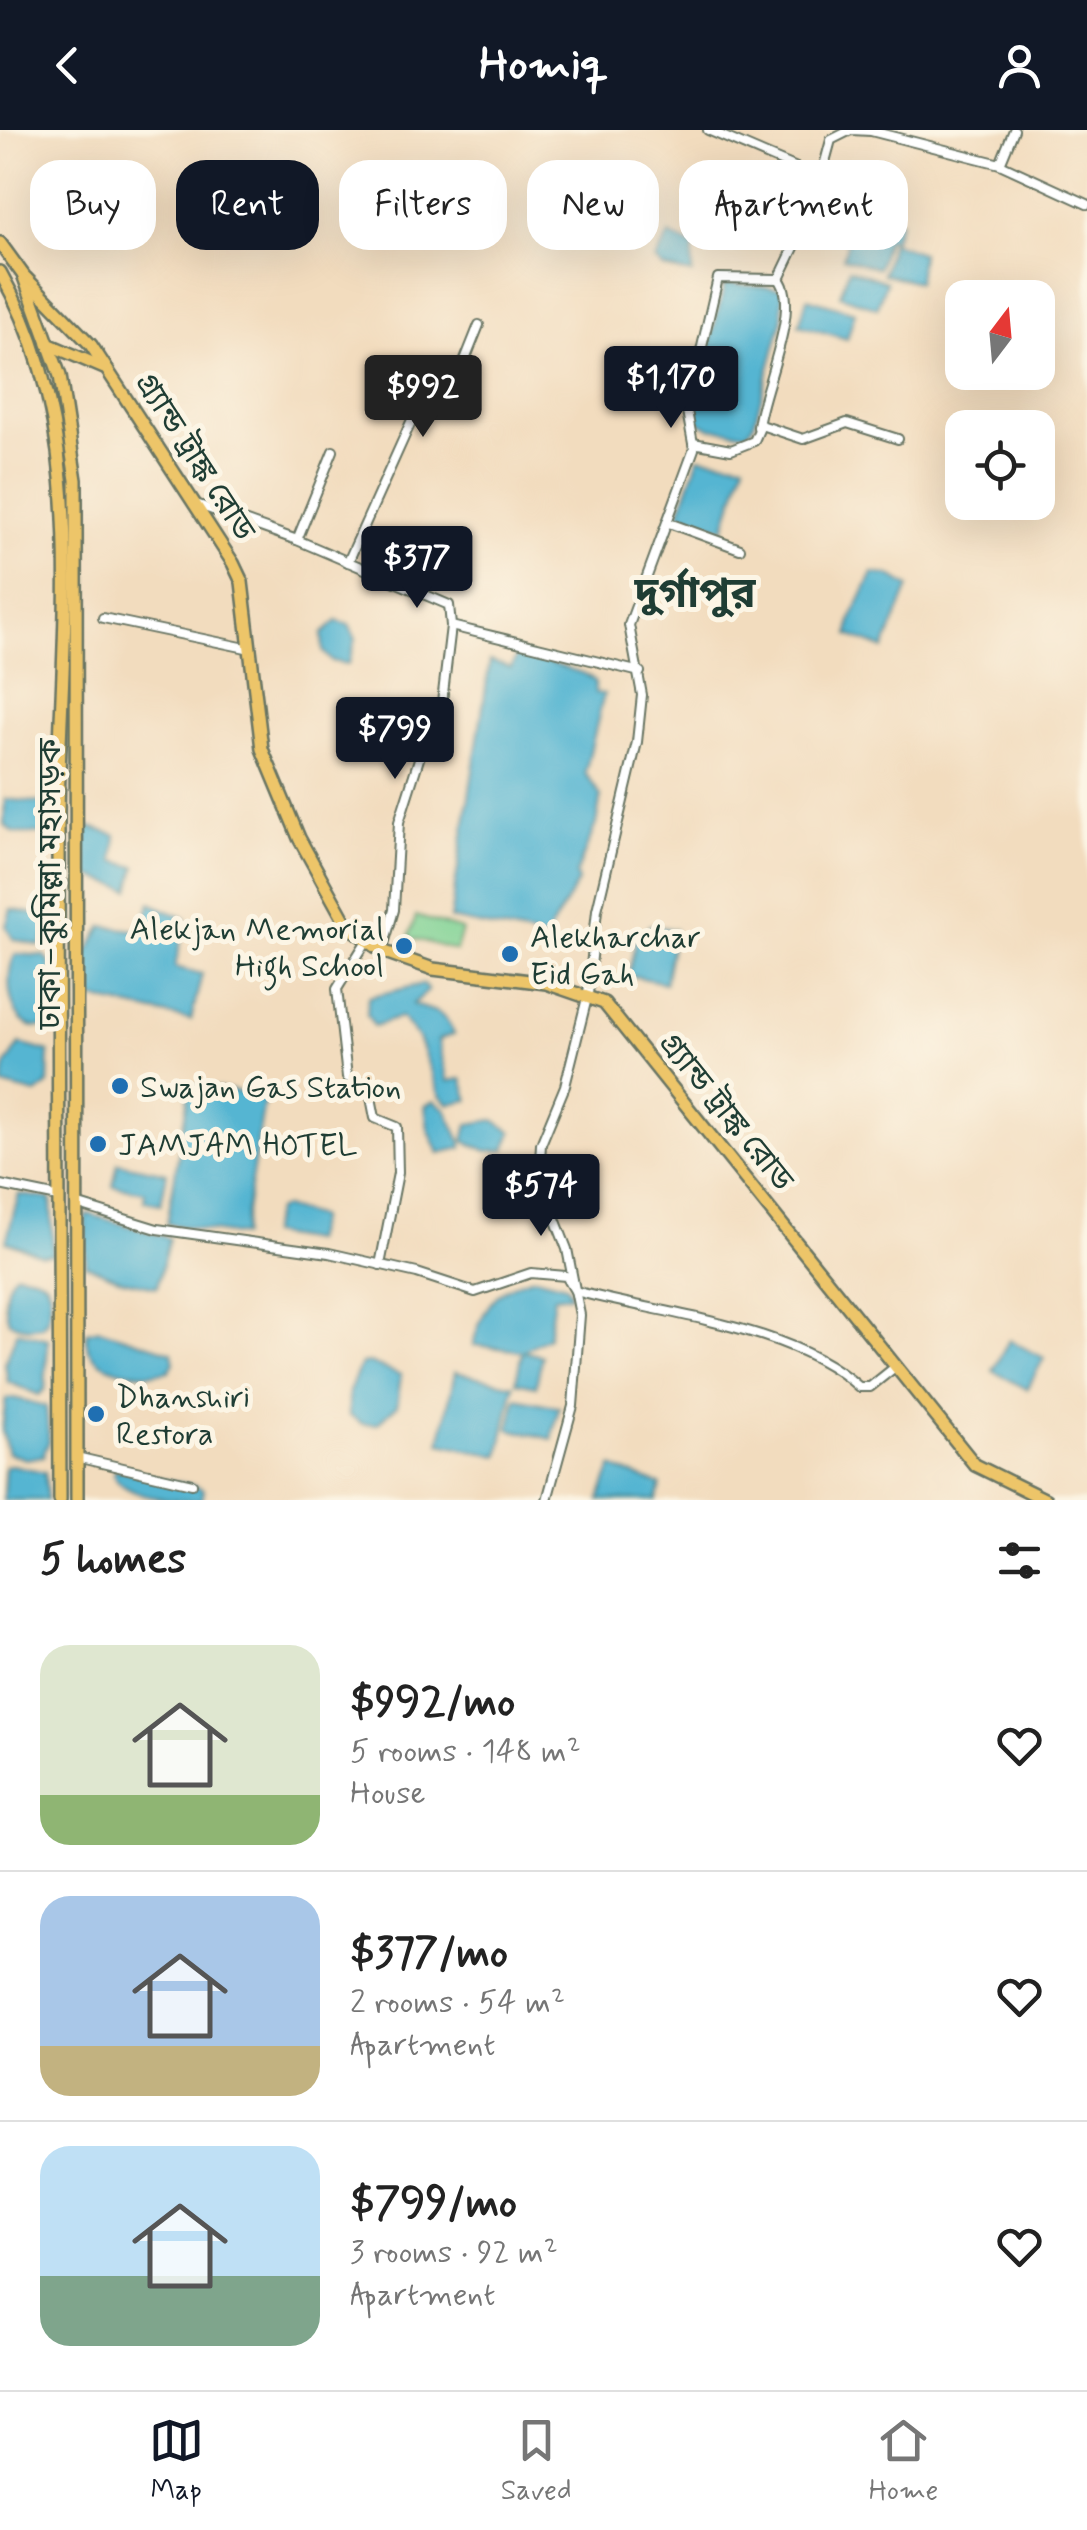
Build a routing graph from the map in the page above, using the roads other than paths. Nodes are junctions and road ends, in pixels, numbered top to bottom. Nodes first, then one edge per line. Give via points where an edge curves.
1 (708, 130) edge
2 (1014, 130) edge
3 (778, 160) edge
4 (825, 160) edge
5 (1000, 164) junction
6 (1087, 204) edge
7 (0, 243) edge
8 (793, 250) edge
9 (0, 272) edge
10 (24, 276) junction
11 (779, 279) junction
12 (36, 313) junction
13 (23, 318) junction
14 (479, 325) dead end
15 (33, 341) junction
16 (50, 345) junction
17 (89, 353) junction
18 (758, 432) junction
19 (898, 440) dead end
20 (692, 443) junction
21 (333, 451) dead end
22 (193, 503) junction
23 (669, 523) junction
24 (297, 540) junction
25 (740, 549) dead end
26 (348, 562) junction
27 (104, 618) dead end
28 (451, 626) junction
29 (253, 649) junction
30 (640, 672) junction
31 (366, 942) junction
32 (382, 951) junction
33 (588, 994) junction
34 (0, 1185) edge
35 (58, 1198) junction
36 (76, 1204) junction
37 (380, 1264) junction
38 (576, 1291) junction
39 (895, 1367) junction
40 (76, 1457) junction
41 (192, 1484) dead end
42 (60, 1500) edge
43 (76, 1500) edge
44 (547, 1500) edge
45 (1046, 1500) edge

1 - 3 street
2 - 5 street
4 - 5 street via 831,140 871,130
5 - 6 street
7 - 10 highway, গ্র্যান্ড ট্রাঙ্ক রোড
8 - 11 street
9 - 13 highway
10 - 12 highway, ঢাকা–কুমিল্লা মহাসড়ক
10 - 17 highway, গ্র্যান্ড ট্রাঙ্ক রোড
11 - 18 street via 788,310
11 - 20 street via 718,278 687,411
12 - 13 highway
12 - 16 highway, ঢাকা–কুমিল্লা মহাসড়ক
13 - 15 highway
14 - 26 street via 460,370 433,373
15 - 16 highway, গ্র্যান্ড ট্রাঙ্ক রোড
15 - 35 highway via 52,405 64,489
16 - 17 highway, গ্র্যান্ড ট্রাঙ্ক রোড
16 - 36 highway, ঢাকা–কুমিল্লা মহাসড়ক via 76,480
17 - 22 highway, গ্র্যান্ড ট্রাঙ্ক রোড via 107,370
18 - 19 street via 761,425 802,440 847,423
18 - 20 street via 730,450
20 - 23 street
21 - 24 street
22 - 24 street
22 - 29 highway, গ্র্যান্ড ট্রাঙ্ক রোড via 242,582
23 - 25 street
23 - 30 street via 629,625
24 - 26 street
26 - 28 street via 450,605
27 - 29 street
28 - 30 street
28 - 32 street via 440,719 425,740 399,822 394,910
29 - 31 highway, গ্র্যান্ড ট্রাঙ্ক রোড via 268,767 326,894
30 - 33 street via 638,742 597,910
31 - 32 highway, গ্র্যান্ড ট্রাঙ্ক রোড
31 - 37 street via 337,989 347,1077 369,1087 375,1118 397,1127 398,1174
32 - 33 highway, গ্র্যান্ড ট্রাঙ্ক রোড via 432,969
33 - 38 street via 565,1086 541,1144 540,1178
33 - 39 highway, গ্র্যান্ড ট্রাঙ্ক রোড via 616,1017
34 - 35 street
35 - 42 highway
36 - 37 street via 157,1228
36 - 40 highway, ঢাকা–কুমিল্লা মহাসড়ক
37 - 38 street via 475,1292 531,1273 566,1276
38 - 39 street via 776,1338 837,1367 860,1388
38 - 44 street via 573,1406
39 - 45 highway, গ্র্যান্ড ট্রাঙ্ক রোড via 975,1465
40 - 41 street
40 - 43 highway, ঢাকা–কুমিল্লা মহাসড়ক

